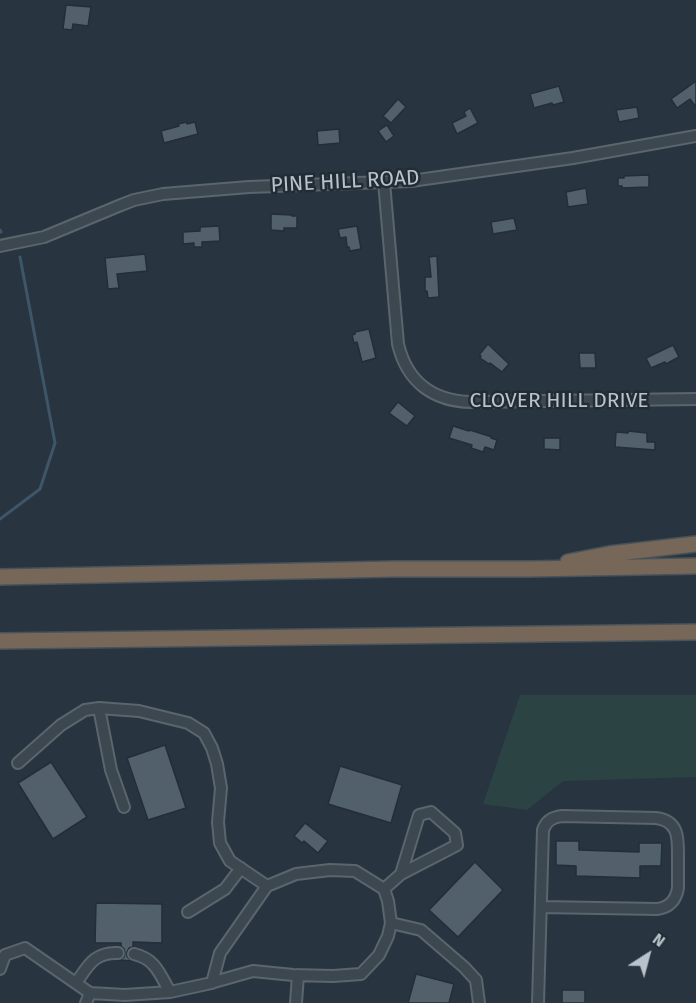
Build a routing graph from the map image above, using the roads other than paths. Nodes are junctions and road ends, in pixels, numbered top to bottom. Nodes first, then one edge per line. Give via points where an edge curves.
1 (696, 136) edge
2 (384, 182) junction
3 (0, 246) edge
4 (696, 399) edge
5 (696, 544) edge
6 (696, 566) edge
7 (530, 569) junction
8 (0, 577) edge
9 (696, 632) edge
10 (592, 634) junction
11 (696, 640) edge
12 (0, 641) edge
13 (99, 708) junction
14 (18, 763) dead end
15 (124, 807) dead end
16 (241, 868) junction
17 (401, 874) junction
18 (267, 886) junction
19 (384, 889) junction
20 (541, 907) junction
21 (188, 912) dead end
22 (391, 923) junction
23 (118, 953) dead end
24 (135, 954) dead end
25 (0, 969) edge
26 (298, 975) junction
27 (76, 983) junction
28 (212, 983) junction
29 (170, 992) junction
30 (88, 998) edge
31 (296, 1003) edge
32 (479, 1003) edge
33 (538, 1003) edge

1 - 2 street, PINE HILL ROAD via 563,160
2 - 3 street, PINE HILL ROAD via 156,195 134,200 44,237
2 - 4 street, CLOVER HILL DRIVE via 398,344 409,372 431,392 471,402
5 - 7 highway via 609,554
6 - 7 highway
7 - 8 highway
9 - 10 highway
10 - 11 highway
10 - 12 highway
13 - 14 street via 85,710 60,725
13 - 15 street via 111,770
13 - 16 street via 161,715 188,723 204,733 220,780 220,843 230,861
16 - 18 street
16 - 21 street via 225,889
17 - 17 street via 457,845 455,833 430,812 419,815
17 - 19 street
18 - 19 street via 296,874 330,870 355,871
18 - 28 street via 220,952
19 - 22 street
20 - 20 street via 668,906 677,896 678,888 675,829 666,820 656,818 551,818 543,830
20 - 33 street
22 - 26 street via 379,955 361,974
22 - 32 street via 420,930 464,967 476,980
23 - 27 street via 92,961
24 - 29 street via 149,959
25 - 27 street via 5,955 25,948
26 - 28 street via 253,971
26 - 31 street
27 - 30 street
28 - 29 street
29 - 30 street

